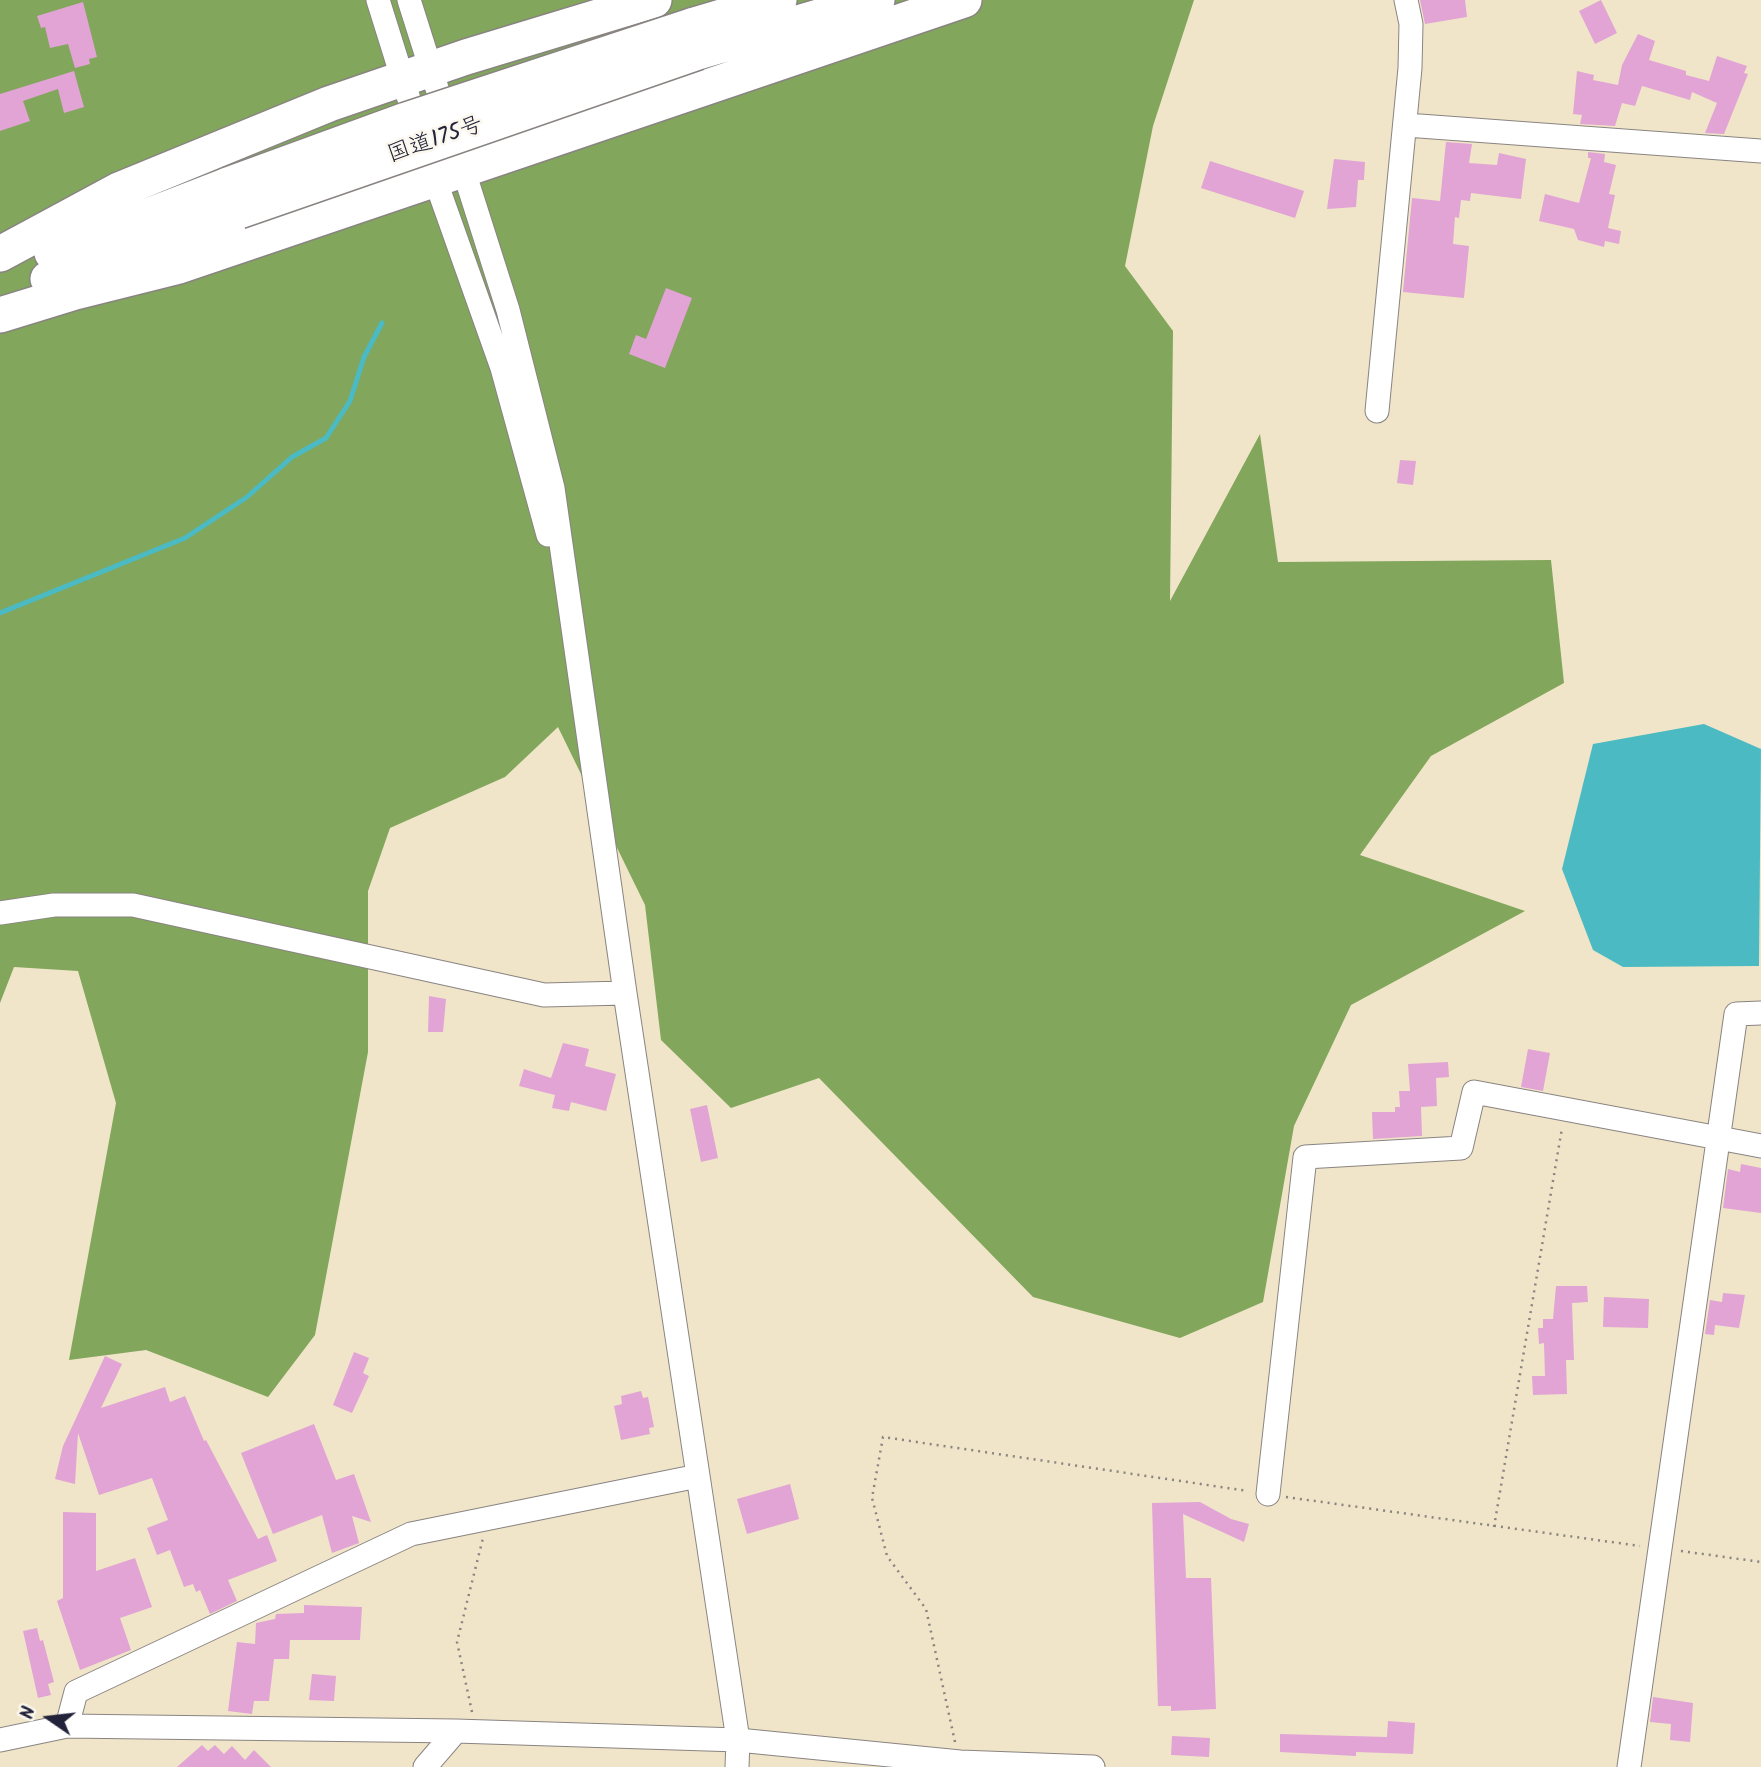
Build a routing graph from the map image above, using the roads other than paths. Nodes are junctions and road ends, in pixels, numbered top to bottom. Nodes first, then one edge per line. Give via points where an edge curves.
1 (378, 0) edge
2 (409, 0) edge
3 (654, 0) edge
4 (779, 0) edge
5 (877, 0) edge
6 (964, 0) edge
7 (1406, 0) edge
8 (694, 39) junction
9 (416, 74) junction
10 (1406, 125) junction
11 (1761, 151) edge
12 (449, 173) junction
13 (234, 198) junction
14 (0, 254) edge
15 (0, 273) edge
16 (0, 300) edge
17 (0, 315) edge
18 (1377, 411) dead end
19 (0, 913) edge
20 (625, 993) junction
21 (1761, 1013) edge
22 (1720, 1140) junction
23 (1761, 1146) edge
24 (698, 1476) junction
25 (1268, 1494) road end
26 (67, 1726) junction
27 (467, 1732) junction
28 (0, 1740) edge
29 (738, 1740) junction
30 (785, 1756) edge
31 (425, 1767) edge
32 (737, 1767) edge
33 (1093, 1767) edge
34 (1629, 1767) edge

1 - 9 street
2 - 9 street
3 - 9 highway
4 - 8 highway, 国道175号
5 - 8 highway, 国道175号
6 - 12 highway
7 - 10 street via 1411,24
8 - 13 highway, 国道175号, bridge via 406,120
9 - 12 street
9 - 14 highway via 329,104 118,190
10 - 11 street
10 - 18 street
12 - 17 highway via 179,266
12 - 20 street via 573,629
13 - 15 highway, 国道175号
13 - 16 highway, 国道175号
19 - 20 street via 54,905 133,905 544,995
20 - 24 street
21 - 22 street via 1736,1014
22 - 23 street
22 - 25 street via 1474,1092 1461,1148 1305,1157
22 - 34 street
24 - 26 street via 411,1534 76,1692
24 - 29 street
26 - 27 street
26 - 28 street
27 - 29 street
27 - 31 street
29 - 30 street
29 - 32 street
30 - 33 street

